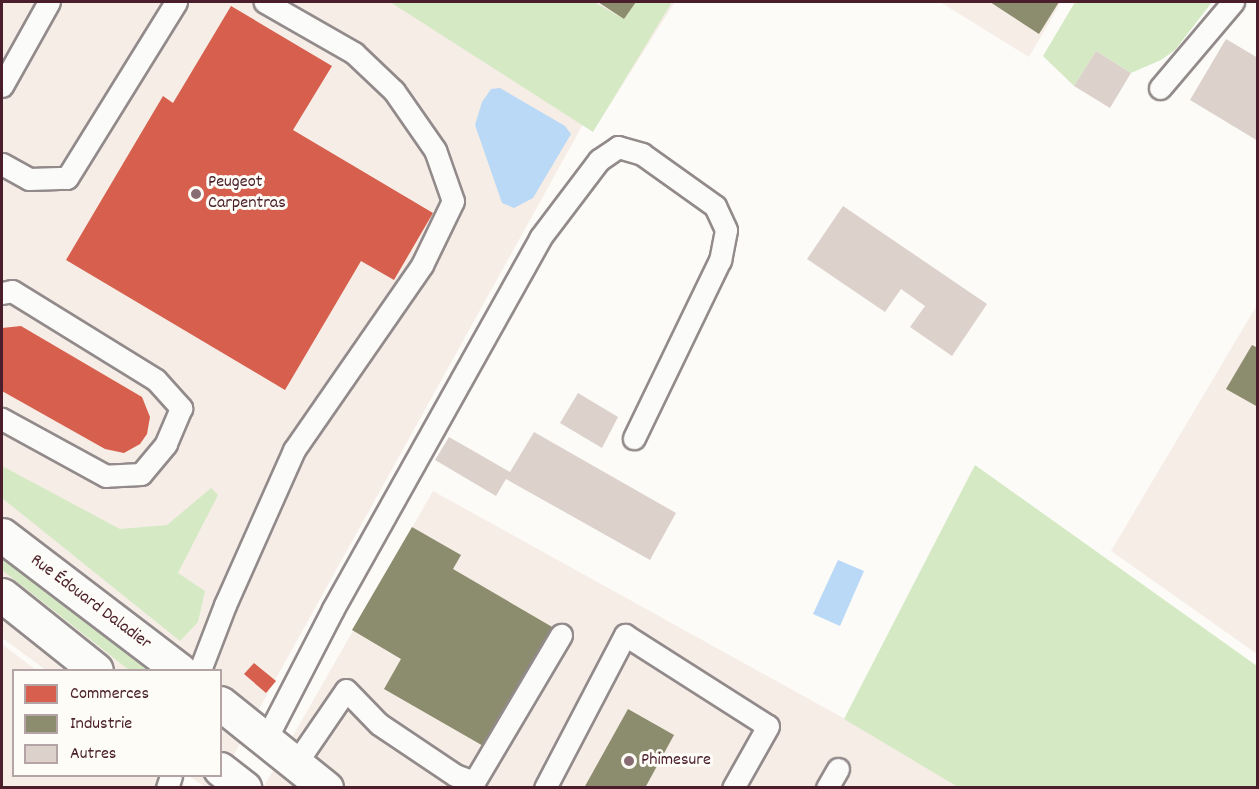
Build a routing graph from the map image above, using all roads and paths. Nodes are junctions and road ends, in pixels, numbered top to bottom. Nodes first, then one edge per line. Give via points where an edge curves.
1 (49, 2) edge
2 (176, 2) edge
3 (265, 2) edge
4 (1233, 2) edge
5 (2, 86) edge
6 (1160, 88) dead end
7 (2, 164) edge
8 (2, 293) edge
9 (2, 419) edge
10 (634, 438) dead end
11 (2, 535) edge
12 (2, 595) edge
13 (561, 636) dead end
14 (95, 669) edge
15 (178, 669) edge
16 (200, 669) edge
17 (222, 705) edge
18 (266, 739) junction
19 (296, 763) junction
20 (838, 769) dead end
21 (222, 771) edge
22 (244, 788) edge
23 (326, 788) edge
24 (545, 788) edge
25 (733, 788) edge
26 (827, 788) edge

1 - 5 lane
2 - 7 lane via 67,178 29,179
3 - 16 lane via 354,53 394,91 435,150 453,201 422,265 294,450
4 - 6 lane
8 - 9 lane via 12,291 156,380 180,408 166,444 141,474 129,475 106,476
10 - 18 lane via 720,260 726,230 715,206 642,154 618,147 599,160 540,238 333,609
11 - 15 street, Rue Édouard Daladier
12 - 14 street
13 - 19 lane via 474,782 455,775 379,724 346,690
17 - 18 street
18 - 19 street
19 - 23 street
20 - 26 lane
21 - 22 street
24 - 25 lane via 625,635 768,726

